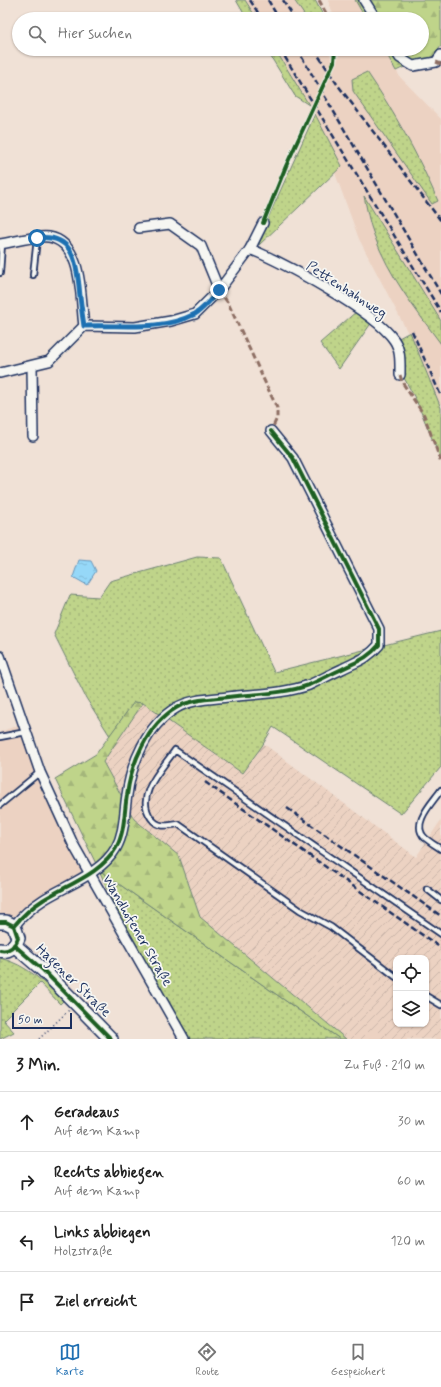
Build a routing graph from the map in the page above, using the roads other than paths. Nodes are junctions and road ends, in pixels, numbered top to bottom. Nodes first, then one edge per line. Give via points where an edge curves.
1 (364, 0) edge
2 (372, 12) edge
3 (441, 55) edge
4 (399, 56) edge
5 (263, 223) dead end
6 (138, 228) dead end
7 (37, 238) junction
8 (1, 244) edge
9 (250, 248) junction
10 (0, 273) edge
11 (33, 275) dead end
12 (219, 290) junction
13 (84, 326) junction
14 (32, 366) junction
15 (0, 373) edge
16 (400, 375) dead end
17 (271, 431) dead end
18 (33, 436) dead end
19 (0, 656) edge
20 (26, 732) junction
21 (0, 737) edge
22 (40, 772) junction
23 (441, 790) edge
24 (0, 805) edge
25 (441, 849) edge
26 (90, 873) junction
27 (427, 889) dead end
28 (441, 900) edge
29 (0, 922) edge
30 (14, 926) junction
31 (441, 934) edge
32 (14, 946) junction
33 (0, 950) edge
34 (393, 975) edge
35 (429, 998) edge
36 (441, 1005) edge
37 (111, 1039) edge
38 (184, 1039) edge

1 - 2 street
3 - 4 street via 436,62 413,66
5 - 9 street
6 - 12 street via 170,224 201,246
7 - 8 street
7 - 11 lane
7 - 13 street via 49,237 71,250 77,268
8 - 10 lane
9 - 12 street
9 - 16 street, Pettenhahnweg via 310,280 378,323 394,340 401,357
12 - 13 street via 195,314 171,321 135,327
13 - 14 street via 49,361
14 - 15 street
14 - 18 street
17 - 26 street via 297,465 379,629 379,645 369,656 308,685 196,701 176,708 158,722 146,739 134,767 127,793 122,838 115,850
19 - 20 street, Wandhofener Straße
20 - 21 lane
20 - 22 street, Wandhofener Straße
22 - 24 lane
22 - 26 street, Wandhofener Straße via 73,844
23 - 25 lane via 421,817 420,828 424,838
26 - 30 street via 42,901
26 - 38 street, Wandhofener Straße
27 - 28 lane
29 - 30 main road
30 - 32 main road, Hagener Straße via 18,933
31 - 34 lane via 175,750 146,792 145,803 154,822 165,827 178,824 300,910 331,926
32 - 33 main road, Hagener Straße
32 - 37 main road, Hagener Straße via 43,970
35 - 36 lane

